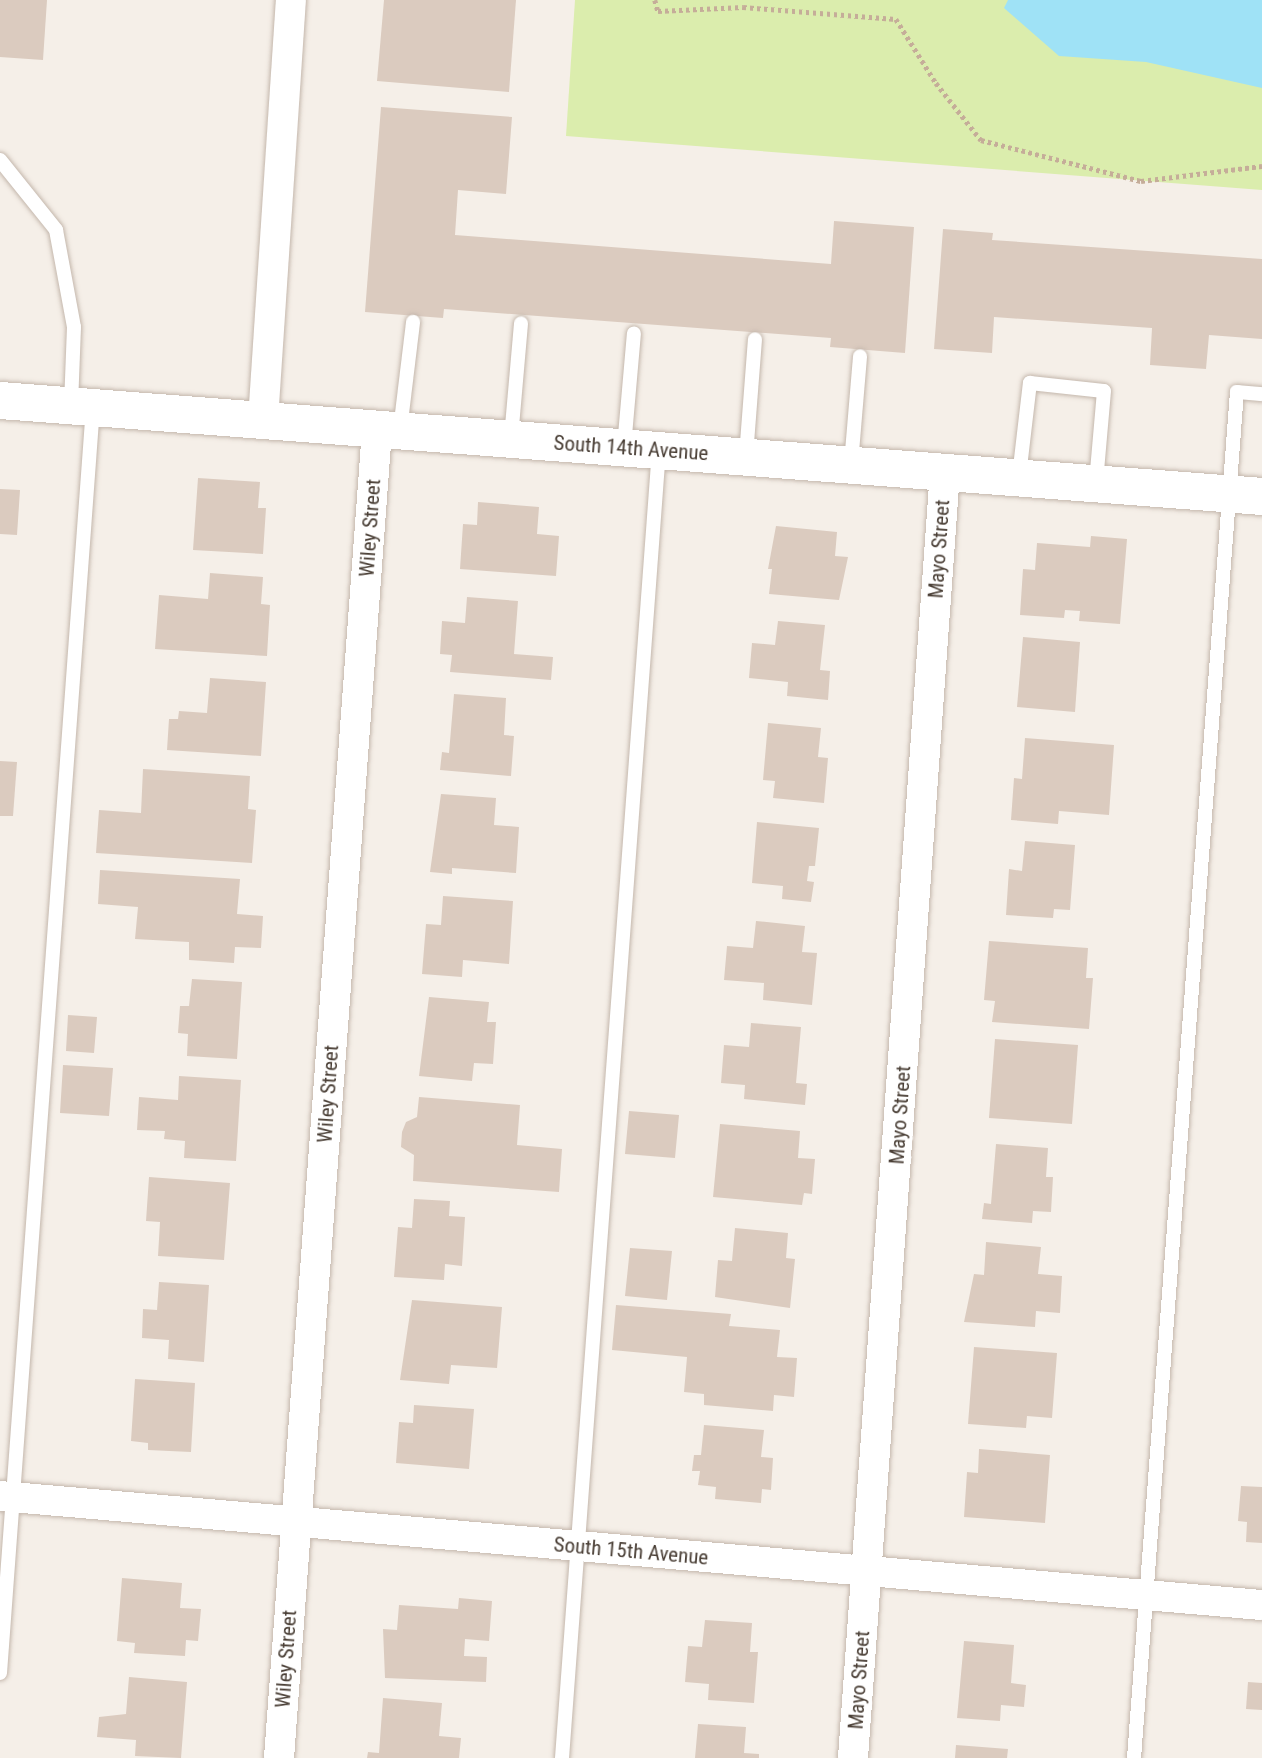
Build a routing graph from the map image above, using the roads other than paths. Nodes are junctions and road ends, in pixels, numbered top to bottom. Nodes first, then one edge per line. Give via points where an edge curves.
1 (291, 0) edge
2 (0, 160) edge
3 (413, 322) dead end
4 (521, 323) dead end
5 (634, 333) dead end
6 (755, 339) dead end
7 (860, 356) dead end
8 (1262, 394) edge
9 (0, 400) edge
10 (82, 406) junction
11 (263, 420) junction
12 (388, 430) junction
13 (511, 440) junction
14 (642, 449) junction
15 (746, 457) junction
16 (851, 465) junction
17 (945, 472) junction
18 (1019, 478) junction
19 (1096, 484) junction
20 (1245, 495) edge
21 (7, 1496) edge
22 (296, 1522) junction
23 (577, 1546) junction
24 (867, 1571) junction
25 (1146, 1595) junction
26 (1262, 1605) edge
27 (0, 1673) edge
28 (279, 1758) edge
29 (562, 1758) edge
30 (853, 1758) edge
31 (1134, 1758) edge

1 - 11 street
2 - 10 lane via 56,230 74,327
3 - 12 lane
4 - 13 lane
5 - 14 lane
6 - 15 lane
7 - 16 lane
8 - 20 lane via 1237,392
9 - 10 street, South 14th Avenue
10 - 11 street, South 14th Avenue
10 - 21 lane
11 - 12 street, South 14th Avenue
12 - 13 street, South 14th Avenue
12 - 22 street, Wiley Street
13 - 14 street, South 14th Avenue
14 - 15 street, South 14th Avenue
14 - 23 lane
15 - 16 street, South 14th Avenue
16 - 17 street, South 14th Avenue
17 - 18 street, South 14th Avenue
17 - 24 street, Mayo Street
18 - 19 street, South 14th Avenue
18 - 19 lane via 1030,383 1104,391
19 - 20 street, South 14th Avenue
20 - 25 lane
21 - 22 street, South 15th Avenue
21 - 27 lane
22 - 23 street, South 15th Avenue
22 - 28 street, Wiley Street
23 - 24 street, South 15th Avenue
23 - 29 lane
24 - 25 street, South 15th Avenue
24 - 30 street, Mayo Street
25 - 26 street, South 15th Avenue
25 - 31 lane

